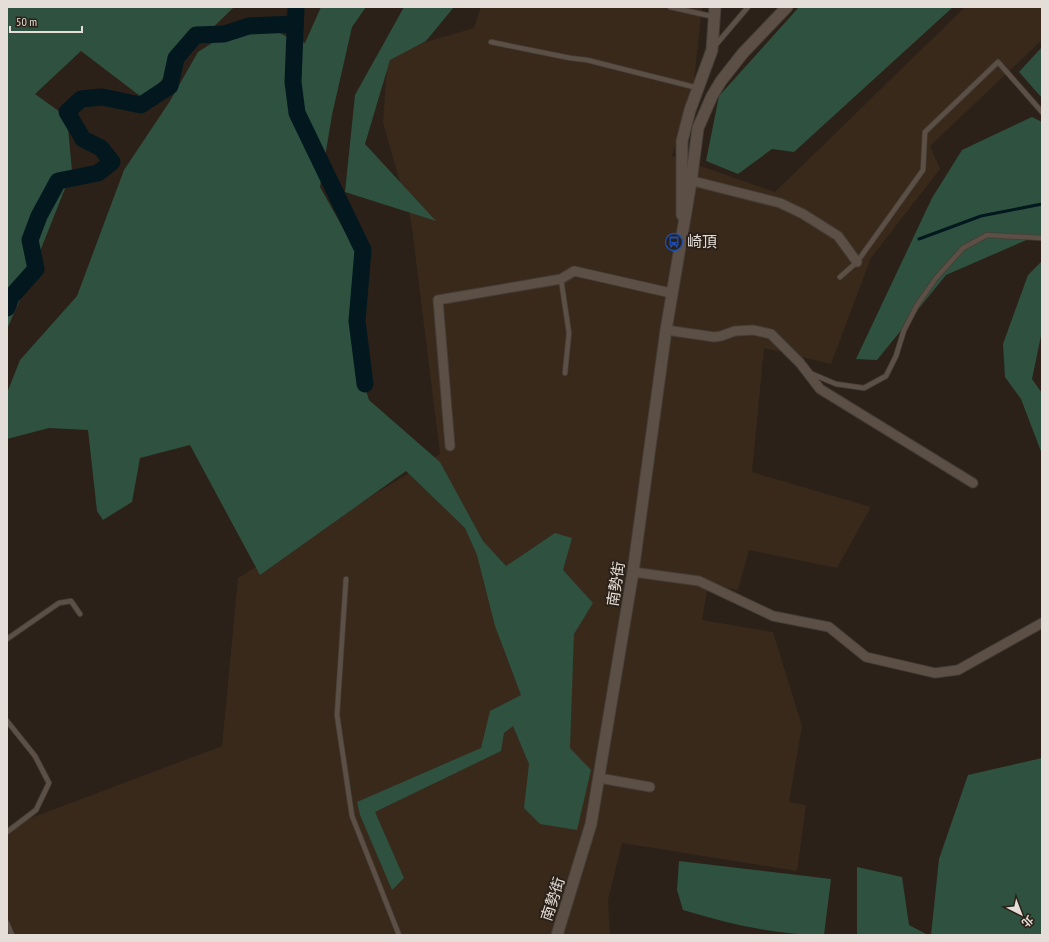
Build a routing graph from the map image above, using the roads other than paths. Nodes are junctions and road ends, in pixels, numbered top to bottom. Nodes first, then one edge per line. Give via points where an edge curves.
1 (670, 7) edge
2 (748, 7) edge
3 (787, 7) edge
4 (715, 12) edge
5 (491, 42) dead end
6 (712, 50) junction
7 (698, 88) junction
8 (1042, 112) edge
9 (686, 180) junction
10 (1042, 238) edge
11 (857, 262) junction
12 (840, 277) dead end
13 (561, 279) junction
14 (671, 293) junction
15 (666, 330) junction
16 (806, 372) junction
17 (565, 373) dead end
18 (450, 446) dead end
19 (973, 483) dead end
20 (633, 572) junction
21 (346, 579) dead end
22 (80, 614) dead end
23 (1042, 623) edge
24 (7, 638) edge
25 (7, 721) edge
26 (599, 777) junction
27 (650, 787) dead end
28 (7, 832) edge
29 (7, 923) edge
30 (12, 935) edge
31 (399, 935) edge
32 (557, 935) edge

1 - 4 lane
2 - 6 lane
3 - 9 main road via 743,53 712,96 698,128
4 - 6 main road
5 - 7 lane via 587,60
6 - 7 main road
7 - 9 main road via 682,141
8 - 11 lane via 998,62 925,132 923,170
9 - 11 street via 780,203 803,214 838,236
9 - 14 main road, 南勢街 via 683,234
10 - 16 lane via 987,235 963,248 917,304 886,376 864,388 836,384
11 - 12 lane
13 - 14 street via 574,271
13 - 17 lane via 569,333
13 - 18 street via 438,300
14 - 15 main road, 南勢街
15 - 16 street via 714,337 736,331 753,330 770,334
15 - 20 main road, 南勢街
16 - 19 street via 820,389
20 - 23 street via 699,581 773,616 829,627 866,657 936,673 958,670
20 - 26 main road, 南勢街
21 - 31 lane via 338,723 352,816
22 - 24 lane via 71,601 59,603
25 - 28 lane via 35,756 49,783 36,810
26 - 27 street
26 - 32 main road, 南勢街 via 591,824
29 - 30 lane

